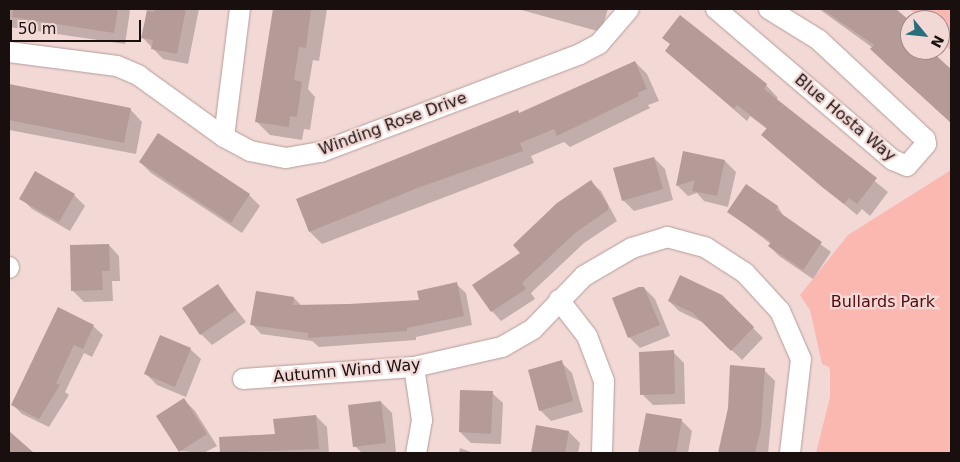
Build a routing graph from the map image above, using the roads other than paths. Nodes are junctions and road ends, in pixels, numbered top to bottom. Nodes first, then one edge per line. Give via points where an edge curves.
1 (240, 9) edge
2 (629, 9) edge
3 (716, 9) edge
4 (769, 9) edge
5 (9, 52) edge
6 (224, 138) junction
7 (559, 300) junction
8 (414, 367) junction
9 (242, 379) dead end
10 (416, 453) edge
11 (602, 453) edge
12 (790, 453) edge

1 - 6 street
2 - 6 street, Winding Rose Drive via 599,44 580,54 321,152 286,158 266,156
3 - 4 street, Blue Hosta Way via 893,160 907,166 926,144 925,139 819,40
5 - 6 street, Winding Rose Drive via 116,66 138,75
7 - 8 street, Autumn Wind Way via 533,329 502,347
7 - 11 street via 587,336 604,381
7 - 12 street, Autumn Wind Way via 584,276 632,248 667,237 705,247 746,273 780,311 801,359
8 - 9 street, Autumn Wind Way
8 - 10 street via 422,420

